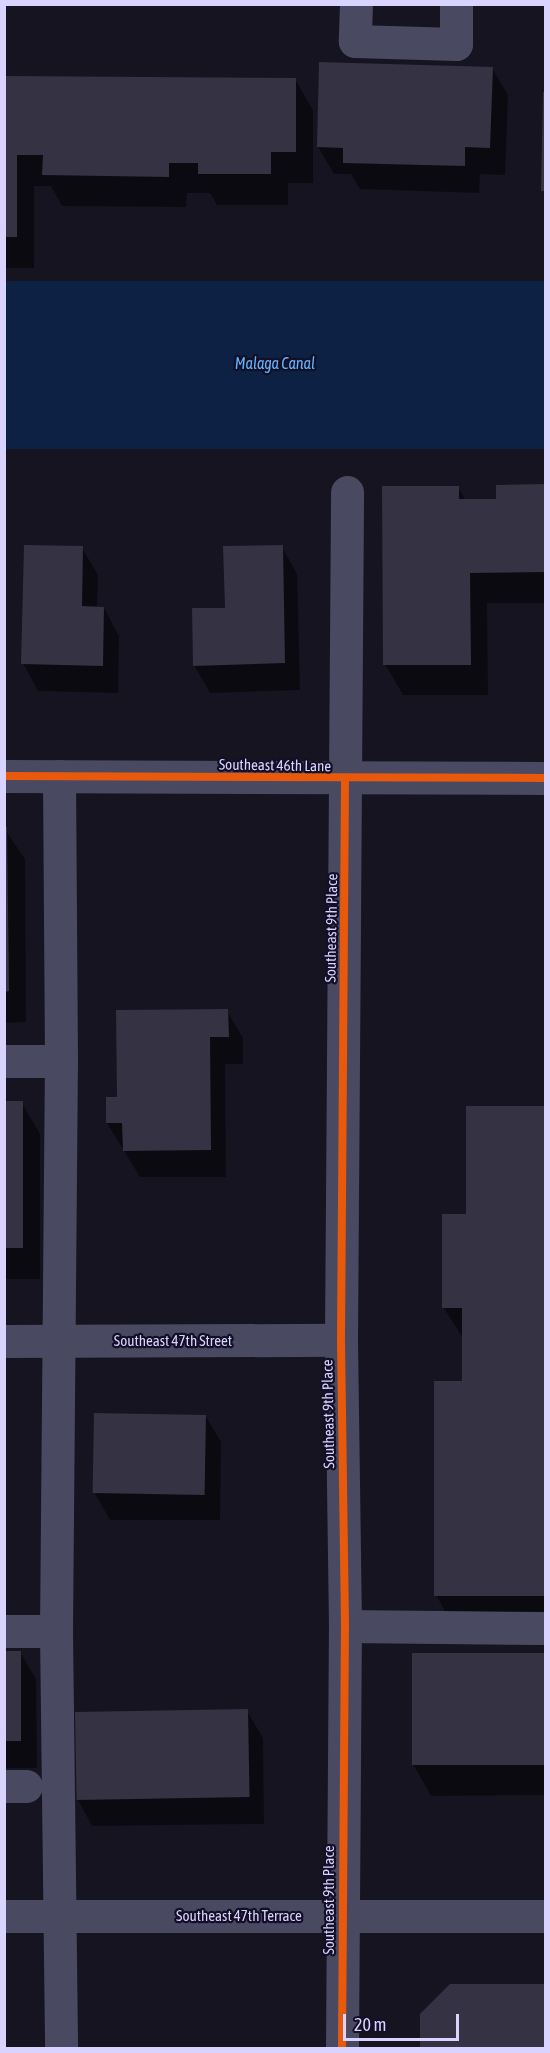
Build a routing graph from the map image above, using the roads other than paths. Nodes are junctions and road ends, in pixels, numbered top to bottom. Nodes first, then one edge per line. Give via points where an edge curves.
1 (356, 4) edge
2 (456, 4) edge
3 (347, 492) dead end
4 (4, 776) edge
5 (59, 776) junction
6 (546, 778) edge
7 (345, 779) junction
8 (4, 1061) edge
9 (61, 1061) junction
10 (340, 1340) junction
11 (4, 1341) edge
12 (58, 1341) junction
13 (345, 1626) junction
14 (546, 1628) edge
15 (4, 1631) edge
16 (56, 1631) junction
17 (4, 1916) edge
18 (58, 1916) junction
19 (342, 1916) junction
20 (546, 1916) edge
21 (61, 2049) edge
22 (342, 2049) edge

1 - 2 street via 356,41 456,44
3 - 7 street, Southeast 9th Place
4 - 5 street, Southeast 46th Lane
5 - 7 street, Southeast 46th Lane
5 - 9 street
6 - 7 street, Southeast 46th Lane
7 - 10 street, Southeast 9th Place
8 - 9 street
9 - 12 street
10 - 12 street, Southeast 47th Street
10 - 13 street, Southeast 9th Place
11 - 12 street, Southeast 47th Street
12 - 16 street
13 - 14 street
13 - 19 street, Southeast 9th Place
15 - 16 street
16 - 18 street
17 - 18 street, Southeast 47th Terrace
18 - 19 street, Southeast 47th Terrace
18 - 21 street
19 - 20 street, Southeast 47th Terrace
19 - 22 street, Southeast 9th Place

